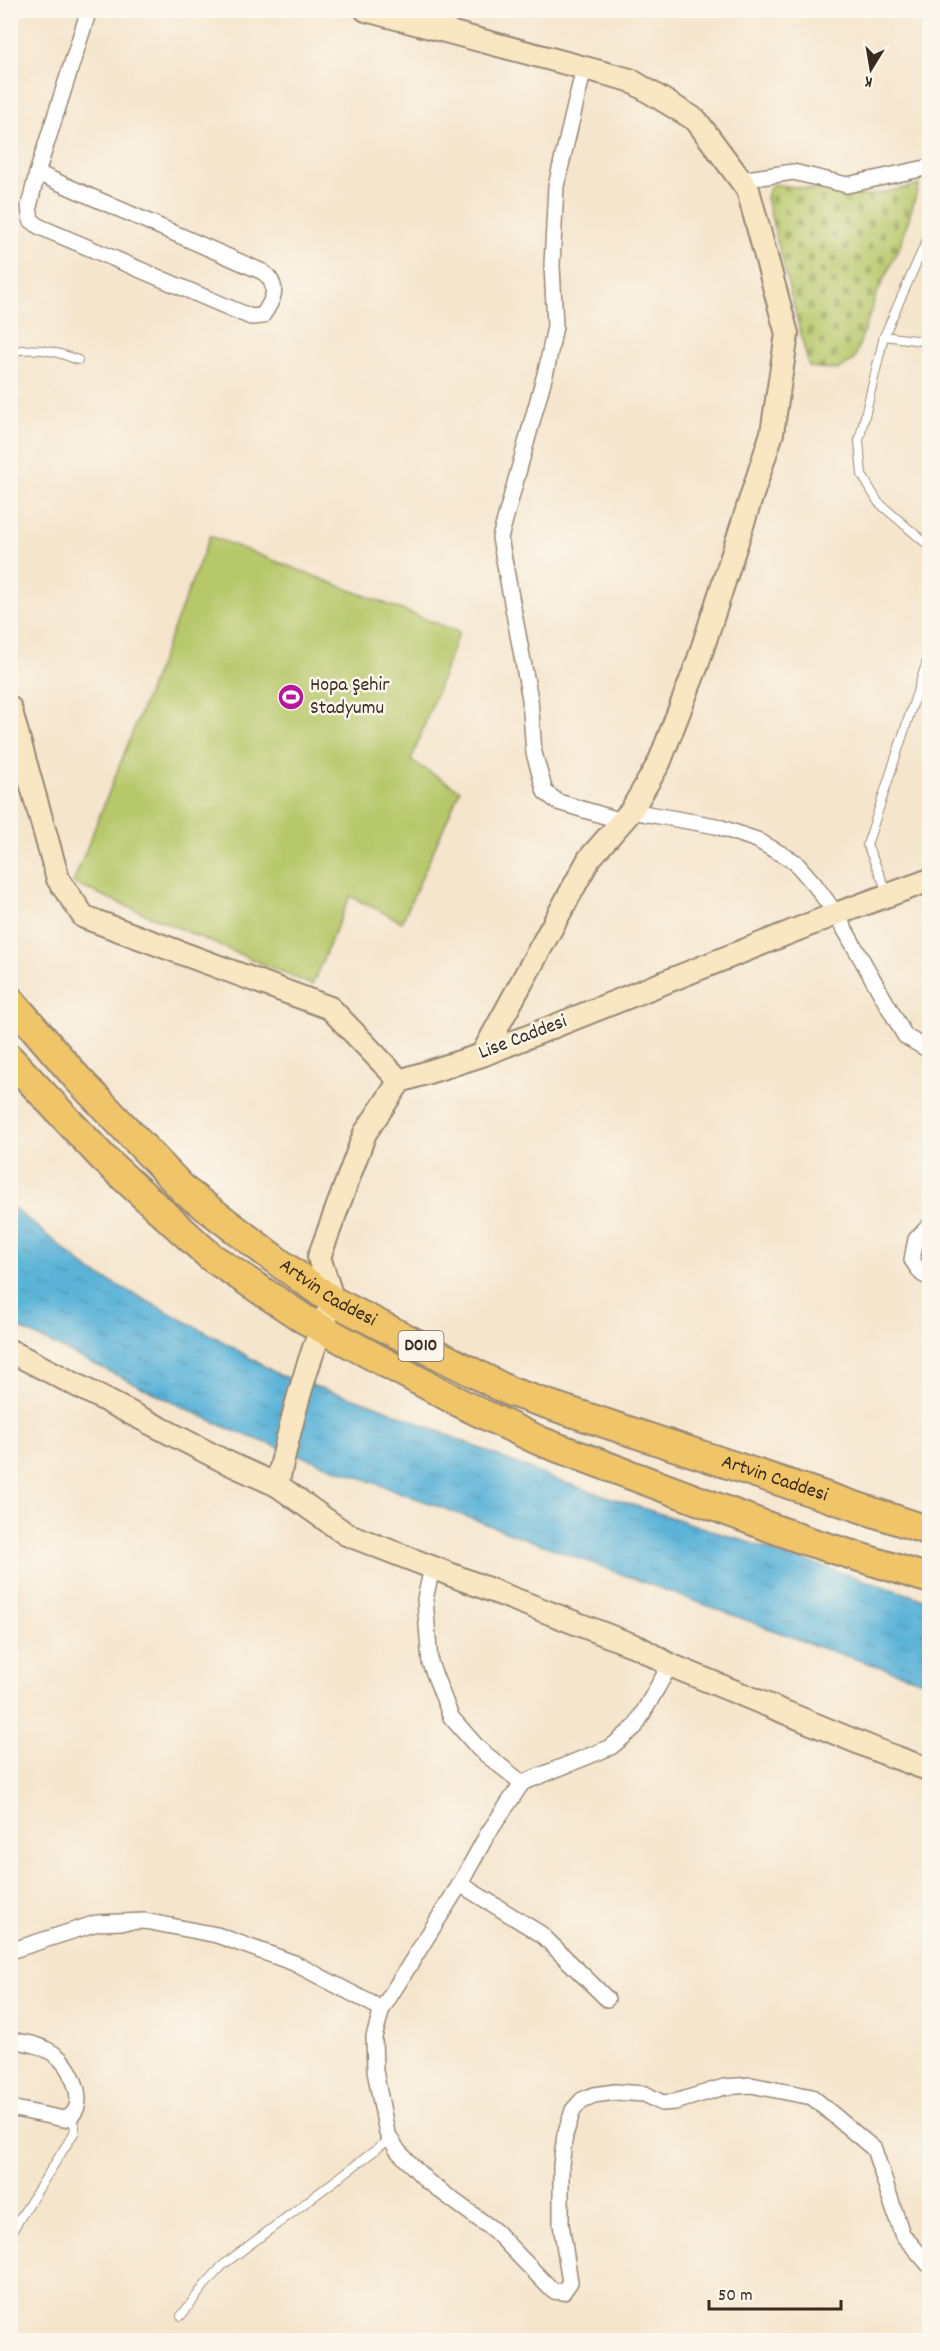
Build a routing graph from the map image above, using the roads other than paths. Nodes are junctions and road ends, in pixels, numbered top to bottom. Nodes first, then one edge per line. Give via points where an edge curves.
1 (90, 10) edge
2 (366, 10) edge
3 (584, 68) junction
4 (930, 167) edge
5 (37, 173) junction
6 (741, 180) junction
7 (930, 233) edge
8 (884, 336) junction
9 (930, 342) edge
10 (10, 352) edge
11 (78, 360) dead end
12 (930, 546) edge
13 (930, 652) edge
14 (10, 708) edge
15 (626, 816) junction
16 (930, 880) edge
17 (889, 895) junction
18 (836, 914) junction
19 (10, 1000) edge
20 (930, 1051) edge
21 (482, 1056) junction
22 (10, 1059) edge
23 (400, 1081) junction
24 (930, 1225) edge
25 (930, 1278) edge
26 (333, 1301) junction
27 (320, 1328) junction
28 (10, 1351) edge
29 (277, 1485) junction
30 (930, 1531) edge
31 (432, 1568) junction
32 (930, 1579) edge
33 (670, 1665) junction
34 (930, 1770) edge
35 (522, 1783) junction
36 (460, 1884) junction
37 (10, 1952) edge
38 (607, 1999) dead end
39 (382, 2009) junction
40 (10, 2040) edge
41 (10, 2108) edge
42 (71, 2117) junction
43 (390, 2139) junction
44 (12, 2231) dead end
45 (930, 2266) edge
46 (181, 2316) dead end

1 - 5 street
2 - 3 street
3 - 6 street via 630,80 696,120
3 - 15 street via 556,186 552,265 555,326 500,538 530,699 534,753 545,792 558,802
4 - 6 street via 847,186 793,172
5 - 5 street via 263,272 274,287 273,301 262,316 251,317 40,227 28,211
6 - 15 street via 748,190 787,334 772,433 697,665 659,763
7 - 8 lane
8 - 9 lane
8 - 12 lane via 859,441 862,475 878,502
10 - 11 lane via 37,349
13 - 17 lane via 867,845
14 - 23 street via 58,879 84,917 330,1008
15 - 18 street via 716,826 757,840 795,862
15 - 21 street via 589,859
16 - 17 street, Lise Caddesi
17 - 18 street, Lise Caddesi
18 - 20 street via 905,1036
18 - 21 street, Lise Caddesi
19 - 26 highway, Artvin Caddesi / D010 via 77,1078 185,1191
21 - 23 street, Lise Caddesi
22 - 27 highway, Artvin Caddesi / D010 via 104,1159 211,1257
23 - 26 street via 364,1132 319,1257
24 - 25 street via 916,1239 912,1260
26 - 27 street
26 - 30 highway, Artvin Caddesi / D010 via 511,1392
27 - 29 street
27 - 32 highway, Artvin Caddesi / D010 via 540,1441 804,1540
28 - 29 street
29 - 31 street via 346,1534
31 - 33 street via 640,1648
31 - 35 street via 425,1599 430,1663 451,1717 479,1749
33 - 34 street
33 - 35 street via 635,1727 611,1747
35 - 36 street via 487,1834
36 - 38 street via 541,1934
36 - 39 street
37 - 39 street via 97,1923 145,1921 216,1935 294,1963
39 - 43 street via 374,2037 375,2071
40 - 42 street via 39,2044 60,2058 77,2089 77,2107
41 - 42 street via 64,2119
42 - 44 lane via 74,2133
43 - 45 street via 427,2181 495,2231 553,2291 563,2292 570,2282 561,2224 561,2165 573,2110 582,2100 615,2092 645,2094 662,2103 675,2102 724,2087 751,2085 812,2097 874,2149 902,2234
43 - 46 lane via 224,2265

